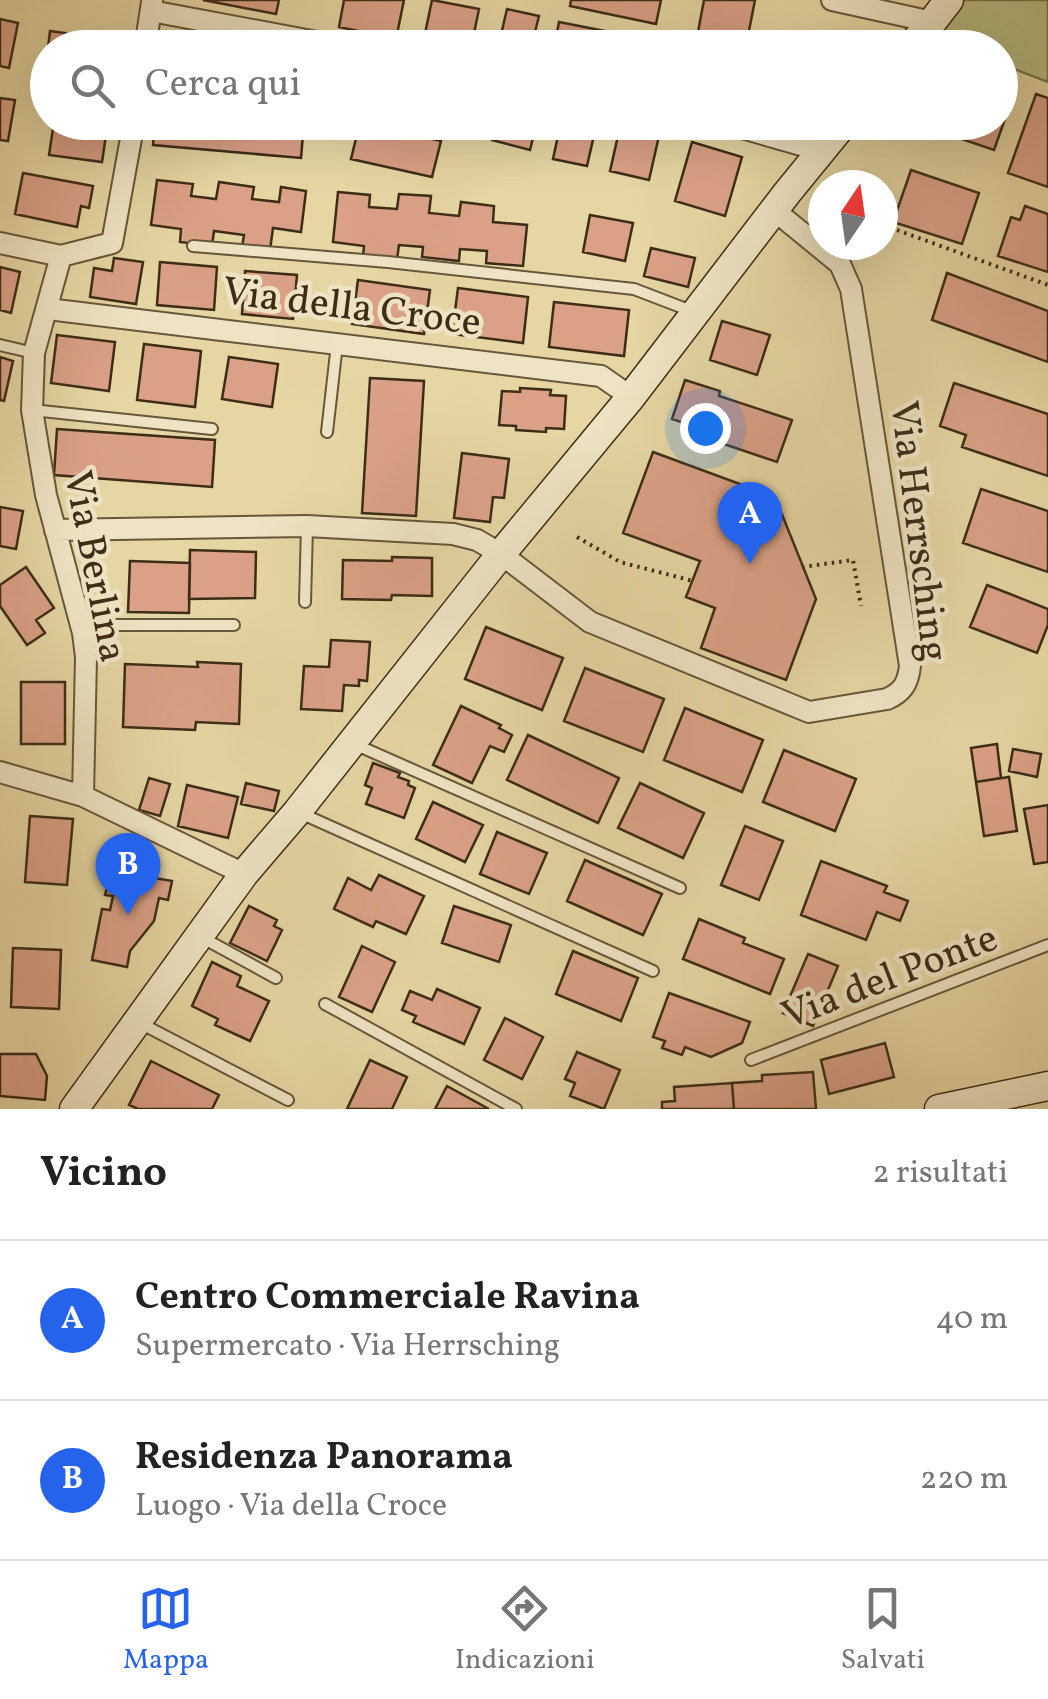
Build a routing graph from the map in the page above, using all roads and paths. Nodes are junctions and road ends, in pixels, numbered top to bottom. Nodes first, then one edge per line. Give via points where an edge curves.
1 (832, 0) edge
2 (151, 6) edge
3 (941, 11) edge
4 (264, 30) edge
5 (925, 30) edge
6 (131, 140) edge
7 (784, 140) edge
8 (831, 140) edge
9 (822, 151) junction
10 (774, 210) junction
11 (898, 231) edge
12 (0, 243) edge
13 (193, 246) dead end
14 (60, 256) junction
15 (1048, 286) edge
16 (56, 310) dead end
17 (695, 312) junction
18 (337, 342) junction
19 (0, 346) edge
20 (34, 353) junction
21 (631, 396) junction
22 (32, 410) junction
23 (212, 429) dead end
24 (327, 432) dead end
25 (307, 526) junction
26 (55, 530) junction
27 (576, 537) dead end
28 (502, 554) junction
29 (802, 567) dead end
30 (693, 580) dead end
31 (305, 602) dead end
32 (861, 606) dead end
33 (234, 625) dead end
34 (83, 633) junction
35 (351, 743) junction
36 (0, 772) edge
37 (83, 796) junction
38 (297, 812) junction
39 (244, 874) junction
40 (680, 888) dead end
41 (200, 936) junction
42 (1048, 945) edge
43 (653, 971) dead end
44 (276, 978) dead end
45 (325, 1004) dead end
46 (138, 1022) junction
47 (752, 1060) dead end
48 (1048, 1086) edge
49 (288, 1100) dead end
50 (83, 1106) edge
51 (516, 1109) edge
52 (939, 1109) edge

1 - 3 street
2 - 4 street
3 - 5 street
6 - 14 street via 112,243
7 - 9 street
8 - 9 street
9 - 10 street
10 - 17 street
10 - 28 street, Via Herrsching via 840,264 851,289 910,666 904,687 887,699 808,712 590,622
11 - 15 path
12 - 14 street
13 - 17 lane, Via della Croce via 634,289
14 - 20 street, Via Berlina
16 - 18 street, Via della Croce
17 - 21 street
18 - 21 street, Via della Croce via 601,376
18 - 24 lane
19 - 20 lane
20 - 22 street, Via Berlina
21 - 28 street
22 - 23 lane, Via Berlina
22 - 26 street, Via Berlina
25 - 26 street
25 - 28 street via 454,534
25 - 31 lane
26 - 34 street, Via Berlina
27 - 30 path via 620,562
28 - 35 street
29 - 32 path via 853,560
33 - 34 lane via 112,625
34 - 37 street, Via Berlina
35 - 38 street
35 - 40 lane
36 - 37 street
37 - 39 street
38 - 39 street
38 - 43 lane
39 - 41 street
41 - 44 lane
41 - 46 street
42 - 47 lane, Via del Ponte
45 - 51 lane
46 - 49 lane
46 - 50 street
48 - 52 street

